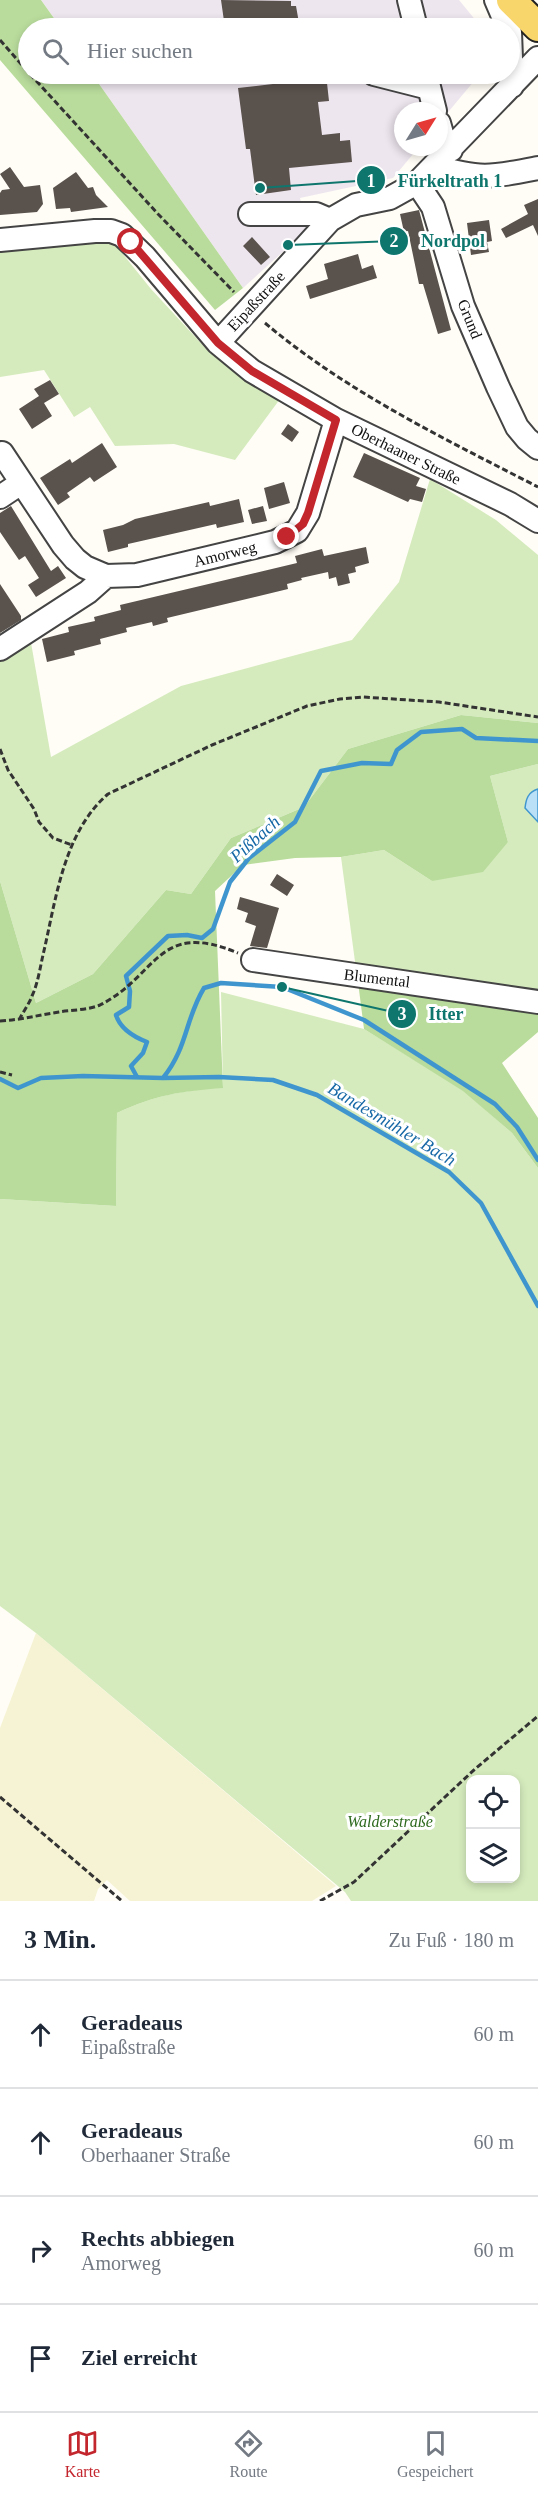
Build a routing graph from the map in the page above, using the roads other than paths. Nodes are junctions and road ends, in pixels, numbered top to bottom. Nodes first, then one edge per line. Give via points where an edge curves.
1 (409, 0) edge
2 (496, 0) edge
3 (511, 0) edge
4 (414, 18) edge
5 (504, 18) edge
6 (538, 27) edge
7 (538, 58) edge
8 (520, 77) edge
9 (428, 84) edge
10 (512, 86) edge
11 (433, 102) edge
12 (448, 145) edge
13 (451, 150) junction
14 (434, 166) junction
15 (538, 168) edge
16 (417, 183) junction
17 (250, 214) dead end
18 (330, 220) junction
19 (0, 240) edge
20 (218, 343) junction
21 (336, 420) junction
22 (538, 448) edge
23 (2, 453) dead end
24 (21, 483) junction
25 (0, 497) edge
26 (538, 521) edge
27 (106, 576) junction
28 (0, 649) edge
29 (253, 960) road end
30 (538, 1002) edge

1 - 4 street
2 - 5 street
3 - 6 main road
7 - 8 street, Eipaßstraße
9 - 11 street
10 - 13 street, Eipaßstraße
12 - 13 street
13 - 14 street, Eipaßstraße
14 - 15 street via 466,176 493,177
14 - 16 street, Eipaßstraße
16 - 18 street, Eipaßstraße via 390,198 356,205
16 - 22 street, Grund via 433,207 464,306 498,387 517,427
17 - 18 street via 316,214
18 - 20 street, Eipaßstraße
19 - 20 street, Eipaßstraße via 94,231 122,235
20 - 21 street, Oberhaaner Straße via 252,371
21 - 26 street, Oberhaaner Straße
21 - 27 street, Amorweg via 308,513 303,524 287,537 137,575
23 - 24 street, Amorweg
24 - 25 street
24 - 27 street, Amorweg via 75,559
27 - 28 street
29 - 30 street, Blumental

